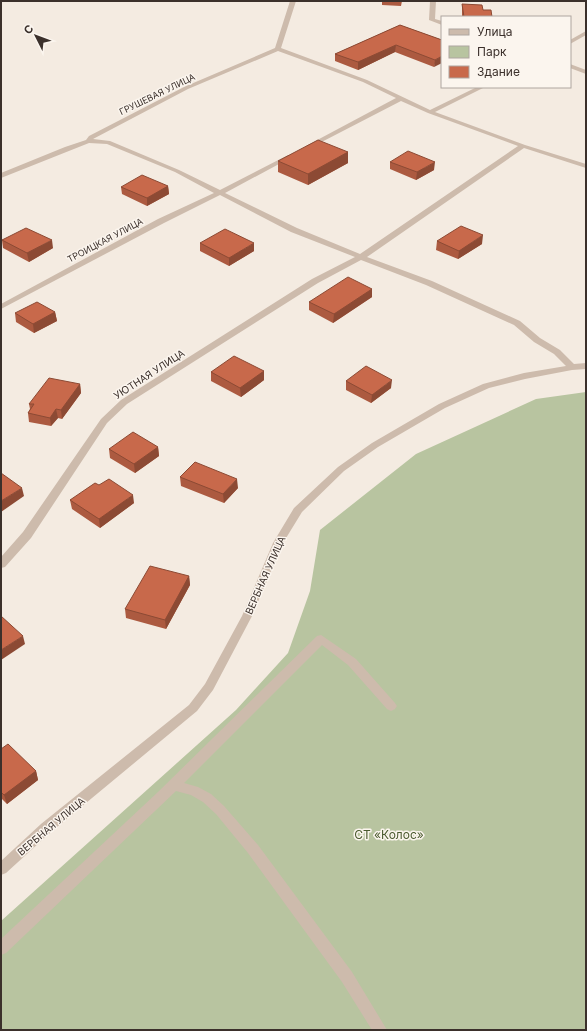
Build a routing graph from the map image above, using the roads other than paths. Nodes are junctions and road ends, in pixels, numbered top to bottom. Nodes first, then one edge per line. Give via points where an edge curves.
1 (293, 1) edge
2 (433, 1) edge
3 (441, 23) edge
4 (586, 33) edge
5 (571, 41) edge
6 (278, 49) junction
7 (571, 66) edge
8 (586, 72) edge
9 (480, 88) edge
10 (401, 98) junction
11 (430, 112) junction
12 (88, 141) junction
13 (523, 146) junction
14 (303, 150) edge
15 (296, 153) edge
16 (586, 166) edge
17 (1, 176) edge
18 (219, 193) junction
19 (361, 257) junction
20 (1, 307) edge
21 (586, 366) edge
22 (572, 367) junction
23 (1, 564) edge
24 (391, 706) dead end
25 (174, 785) junction
26 (1, 869) edge
27 (1, 948) edge
28 (380, 1030) edge

1 - 6 street
2 - 3 street via 432,20
4 - 5 street
6 - 10 street via 365,81
6 - 12 street, ГРУШЕВАЯ УЛИЦА via 186,88 91,137
7 - 8 street
9 - 11 street
10 - 11 street
10 - 14 street
11 - 13 street
12 - 17 street, ГРУШЕВАЯ УЛИЦА
12 - 18 street via 103,141 115,145 177,171
13 - 16 street
13 - 19 street, УЮТНАЯ УЛИЦА
15 - 18 street, ТРОИЦКАЯ УЛИЦА
18 - 19 street via 294,230
18 - 20 street, ТРОИЦКАЯ УЛИЦА via 161,221
19 - 22 street via 517,323 537,340 557,352
19 - 23 street, УЮТНАЯ УЛИЦА via 315,281 124,402 104,420 27,535
21 - 22 street, ВЕРБНАЯ УЛИЦА
22 - 26 street, ВЕРБНАЯ УЛИЦА via 486,386 435,410 375,445 341,469 298,510 278,543 247,616 208,687 193,708 46,828
24 - 25 street via 352,662 321,638
25 - 27 street
25 - 28 street via 207,798 253,849 347,977

